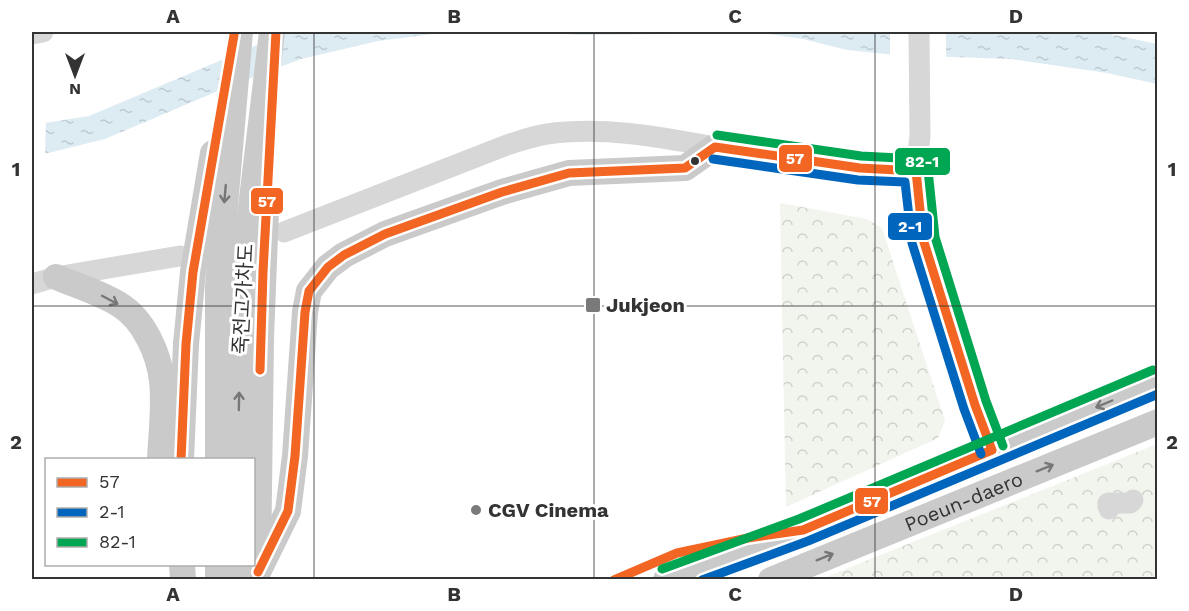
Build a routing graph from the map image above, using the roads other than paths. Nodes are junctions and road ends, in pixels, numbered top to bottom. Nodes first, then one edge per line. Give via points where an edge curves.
1 (43, 32) edge
2 (234, 32) edge
3 (240, 32) edge
4 (272, 32) edge
5 (276, 32) edge
6 (919, 32) edge
7 (32, 34) edge
8 (715, 147) junction
9 (916, 171) junction
10 (284, 232) dead end
11 (180, 256) dead end
12 (56, 278) junction
13 (32, 284) edge
14 (1158, 381) edge
15 (1158, 422) edge
16 (992, 450) junction
17 (160, 458) edge
18 (181, 458) edge
19 (218, 458) edge
20 (238, 458) edge
21 (255, 458) edge
22 (1133, 500) dead end
23 (1109, 509) dead end
24 (255, 564) edge
25 (666, 579) edge
26 (771, 579) edge

1 - 7 street
2 - 18 main road, bridge via 193,272
3 -> 19 main road, 죽전고가차도, bridge via 218,287
20 -> 4 main road, 죽전고가차도, bridge via 241,290
5 - 21 main road, bridge
6 - 9 street via 920,136
8 - 9 street via 860,168
8 - 10 street via 596,130 545,134 507,145
8 - 24 main road via 685,168 569,173 502,192 385,234 328,267 309,291 305,312 288,511
9 - 16 street via 923,239
11 - 12 street
12 - 13 street
12 -> 17 main road via 123,307 151,343 162,379
14 -> 16 main road, Poeun-daero
26 -> 15 main road, Poeun-daero
16 - 25 main road, Poeun-daero via 803,530
22 - 23 street via 1108,503

